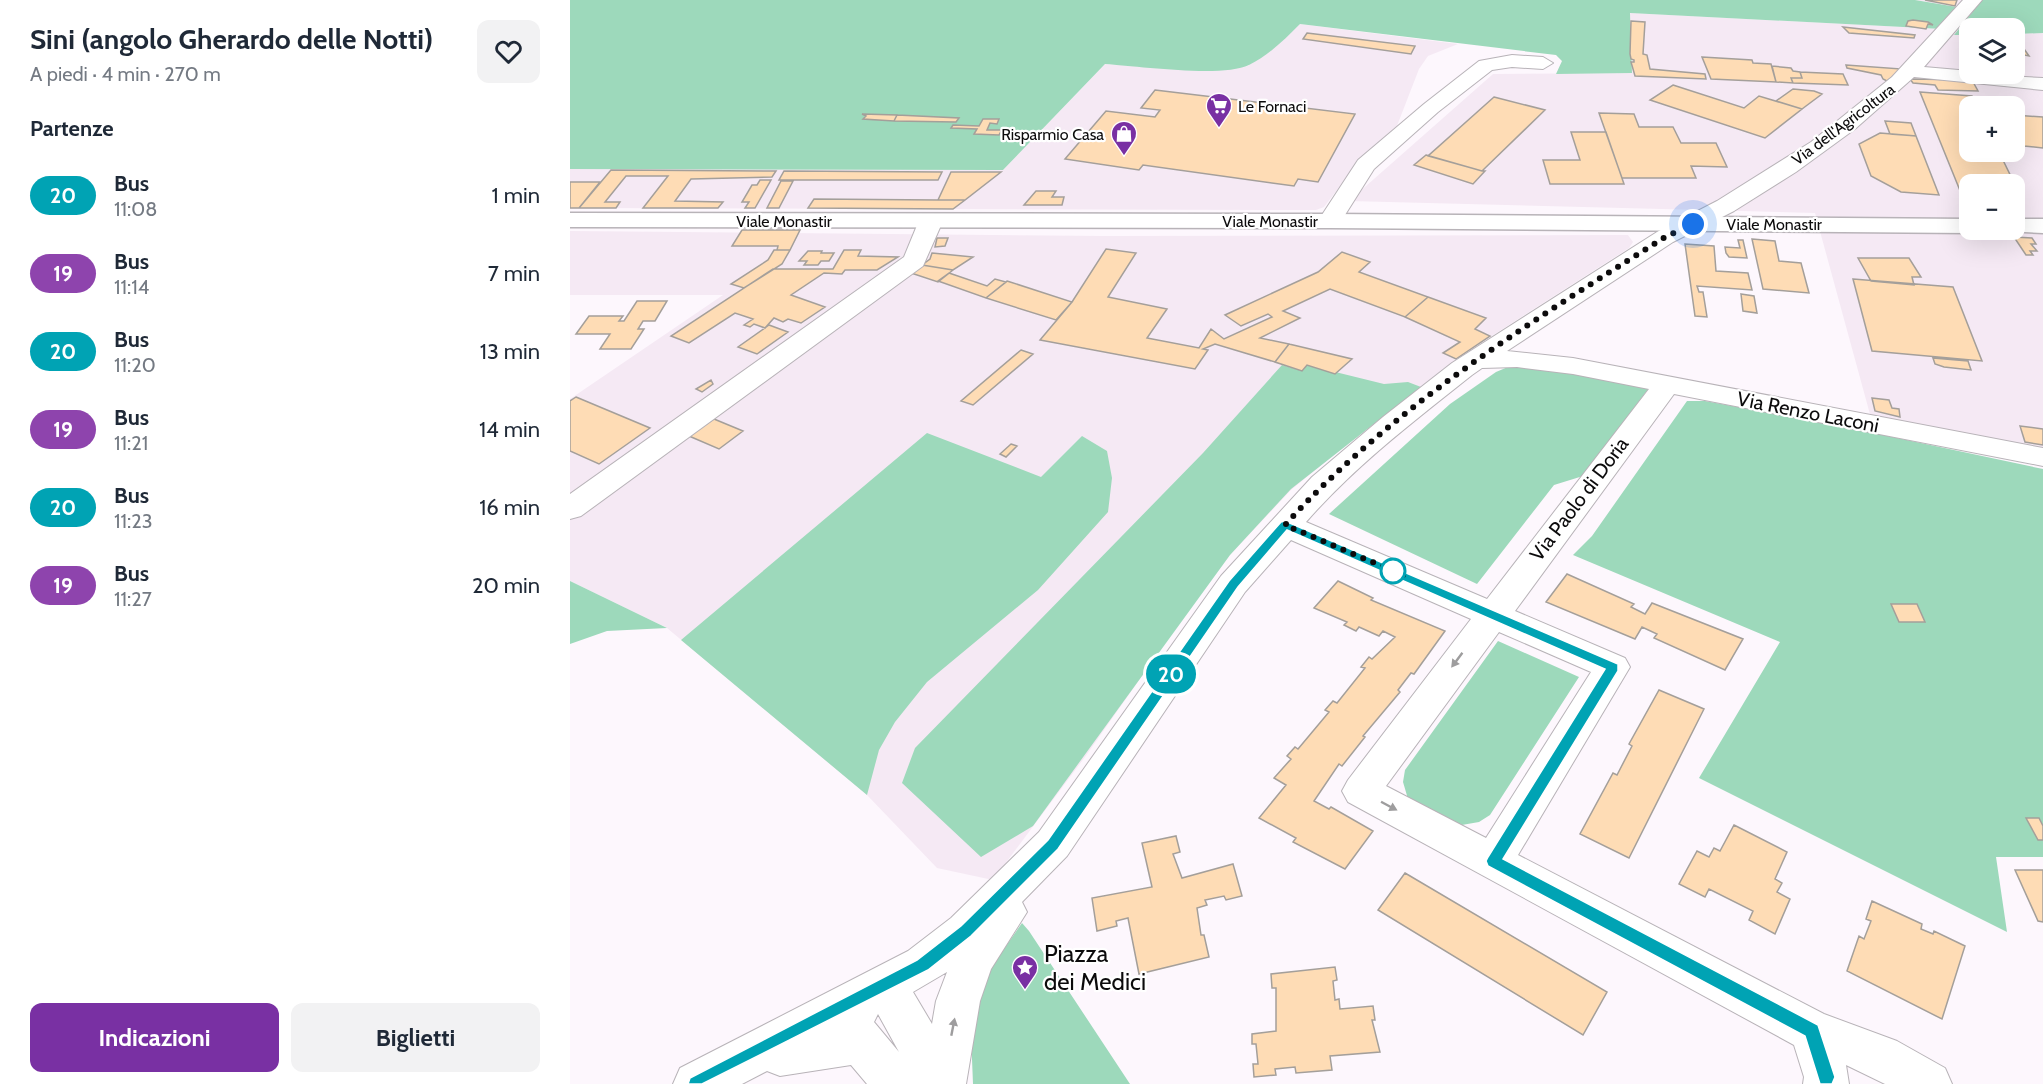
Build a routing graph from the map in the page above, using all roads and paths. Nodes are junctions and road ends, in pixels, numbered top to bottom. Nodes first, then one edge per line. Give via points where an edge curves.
1 (1973, 0) edge
2 (1543, 63) dead end
3 (1909, 71) junction
4 (2043, 84) edge
5 (570, 220) edge
6 (1330, 221) junction
7 (930, 223) junction
8 (1693, 224) junction
9 (1959, 226) edge
10 (2025, 226) edge
11 (2043, 226) edge
12 (1524, 328) junction
13 (1478, 360) junction
14 (1573, 366) junction
15 (1666, 385) junction
16 (2043, 457) edge
17 (570, 509) edge
18 (1285, 525) junction
19 (1492, 613) junction
20 (1053, 844) junction
21 (1493, 861) junction
22 (861, 1010) junction
23 (1812, 1031) junction
24 (696, 1084) edge
25 (738, 1084) edge
26 (897, 1084) edge
27 (942, 1084) edge
28 (1826, 1084) edge
29 (1929, 1084) edge

1 - 3 street, Via dell'Agricoltura
2 - 6 street via 1512,61 1486,65 1366,165
3 - 4 street
3 - 8 street, Via dell'Agricoltura via 1800,159
5 - 7 main road, Viale Monastir
6 - 7 main road, Viale Monastir
6 - 8 main road, Viale Monastir
7 - 17 street via 914,261
8 - 9 main road, Viale Monastir
8 - 12 street, Via dell'Agricoltura via 1665,237
10 - 11 main road
12 - 13 street, Via dell'Agricoltura
12 - 14 street, Via Renzo Laconi via 1540,348
13 - 14 street, Via Renzo Laconi via 1517,359
13 - 18 street, Via dell'Agricoltura via 1393,423 1323,484
14 - 15 street, Via Renzo Laconi
15 - 16 street, Via Renzo Laconi
15 - 19 street, Via Paolo di Doria
18 - 19 street
18 - 20 street, Via dell'Agricoltura via 1233,584
19 - 21 street via 1613,667
19 -> 21 street, Via Paolo di Doria via 1360,791
20 - 22 street via 966,931
27 -> 20 street via 958,1001 973,959
21 - 23 street
22 - 24 street
22 - 25 street via 780,1054
22 - 26 street
22 - 27 street
23 - 28 street
23 - 29 street via 1881,1057

